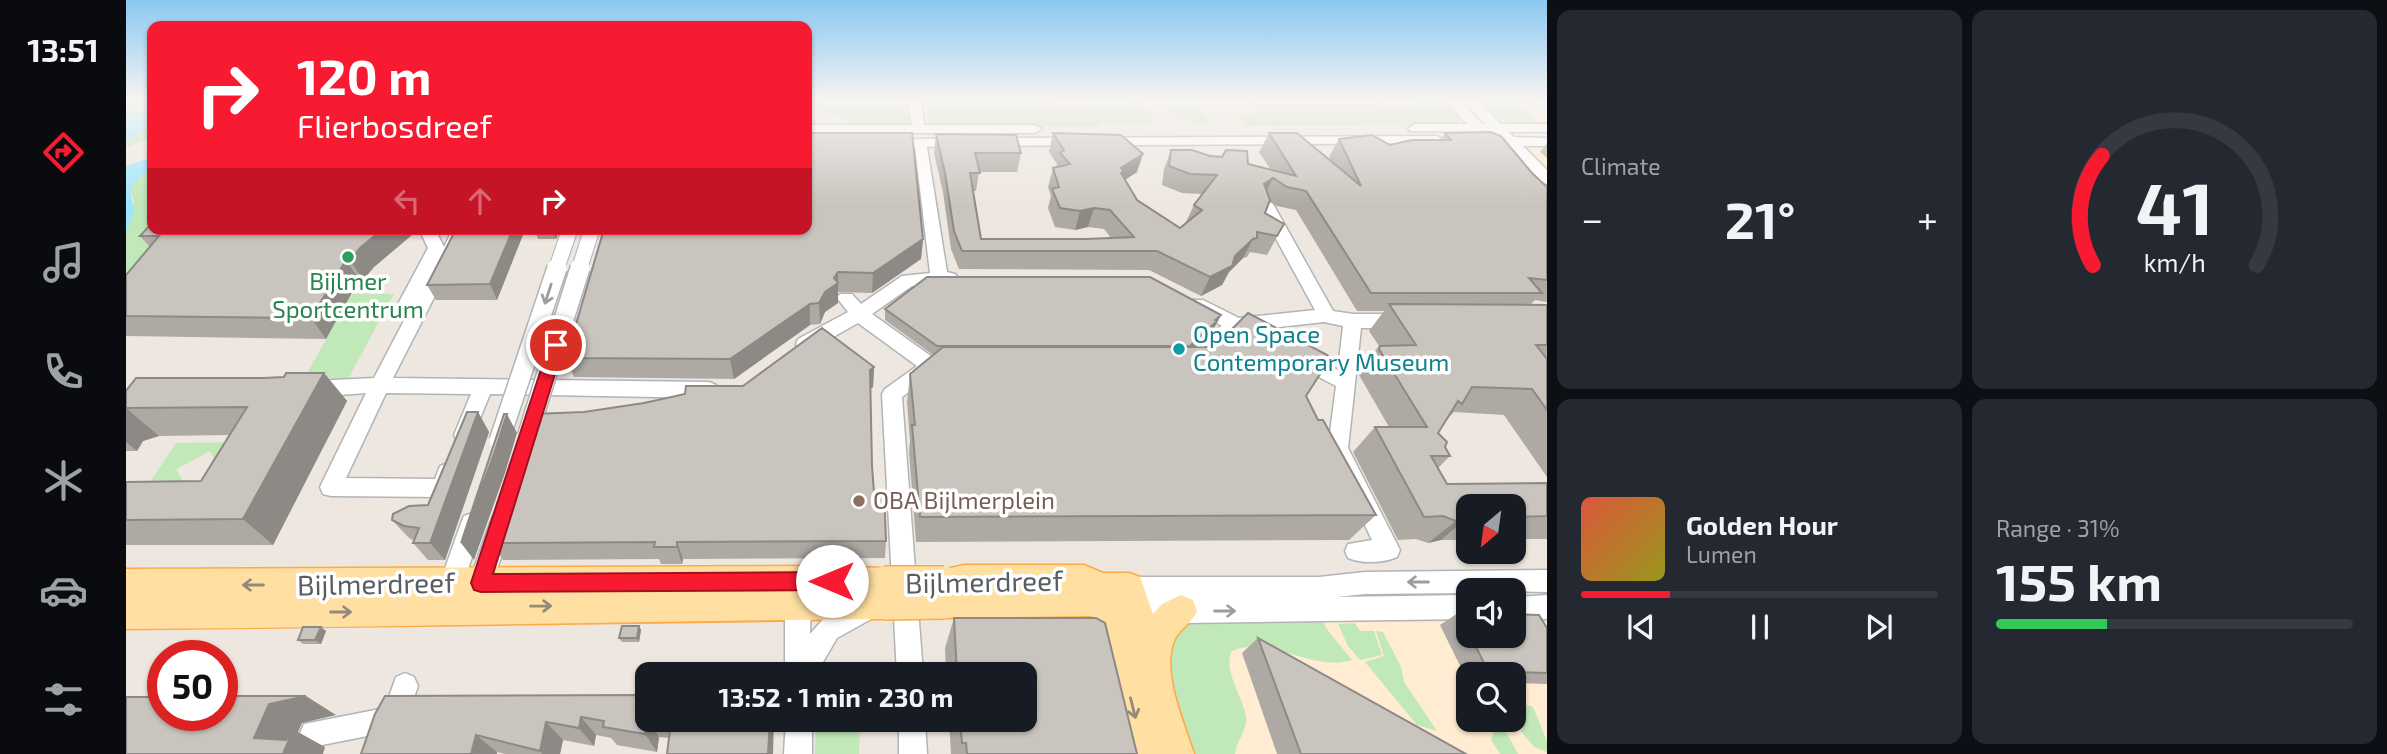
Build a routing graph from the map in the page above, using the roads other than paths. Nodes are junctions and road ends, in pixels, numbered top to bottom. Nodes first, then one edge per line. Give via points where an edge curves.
1 (1149, 135) edge
2 (1496, 135) edge
3 (1497, 135) edge
4 (1537, 135) edge
5 (812, 142) edge
6 (1510, 142) junction
7 (921, 148) dead end
8 (1547, 179) edge
9 (1547, 194) edge
10 (1265, 204) edge
11 (430, 235) edge
12 (458, 235) edge
13 (568, 235) edge
14 (590, 235) edge
15 (939, 278) junction
16 (966, 278) edge
17 (1182, 296) edge
18 (846, 298) dead end
19 (859, 314) junction
20 (1324, 316) junction
21 (1353, 321) junction
22 (1420, 321) edge
23 (1237, 325) junction
24 (790, 354) edge
25 (931, 366) junction
26 (965, 366) edge
27 (1178, 366) edge
28 (1346, 383) junction
29 (372, 387) junction
30 (483, 388) junction
31 (298, 389) edge
32 (726, 390) edge
33 (495, 453) edge
34 (522, 455) edge
35 (478, 503) edge
36 (508, 503) edge
37 (1356, 551) dead end
38 (1547, 582) edge
39 (126, 584) edge
40 (944, 592) junction
41 (884, 593) junction
42 (807, 594) junction
43 (1117, 594) junction
44 (462, 596) junction
45 (1050, 601) junction
46 (1456, 607) edge
47 (1547, 607) edge
48 (1526, 608) edge
49 (1181, 611) junction
50 (126, 613) edge
51 (797, 662) edge
52 (808, 662) edge
53 (909, 662) edge
54 (1136, 664) junction
55 (405, 686) dead end
56 (798, 732) edge
57 (912, 732) edge
58 (305, 754) edge
59 (797, 754) edge
60 (913, 754) edge
61 (1144, 754) edge
62 (1175, 754) edge

1 - 5 street
2 - 9 street
3 - 6 street
4 - 6 street
6 - 8 street
7 - 15 street
10 - 20 street via 1324,307
11 - 29 street via 436,248
12 - 29 street
13 -> 33 street, bridge
14 - 34 street, bridge
15 - 16 street
15 - 19 street via 908,281
17 - 23 street
18 - 19 street
19 - 24 street
19 - 25 street
20 - 21 street
20 - 23 street
21 - 22 street
21 - 28 street
23 - 27 street via 1191,366
23 - 28 street
25 - 26 street
25 - 53 street via 892,394
28 - 37 street via 1338,448 1389,550
29 - 30 street
29 - 30 street via 331,486 404,491 442,488
29 - 31 street
30 - 32 street
35 - 44 street
36 - 44 street
38 -> 43 street, Bijlmerdreef via 1365,583
44 -> 39 main road, Bijlmerdreef
40 - 41 main road, Bijlmerdreef, bridge
40 - 43 main road, Bijlmerdreef via 964,580 1084,580
40 - 45 main road, Bijlmerdreef
41 - 42 main road, Bijlmerdreef
41 - 52 street via 820,636
42 - 44 main road, Bijlmerdreef
42 - 51 street
43 - 45 main road, Bijlmerdreef
43 - 49 street, Bijlmerdreef via 1158,609
43 - 54 main road
50 -> 44 main road, Bijlmerdreef
45 - 54 main road via 1083,620
49 -> 46 street, Bijlmerdreef
47 - 48 street
49 - 54 main road via 1172,615
54 -> 61 main road
54 - 62 main road
55 - 58 street via 394,720 313,733
56 - 59 street
57 - 60 street

